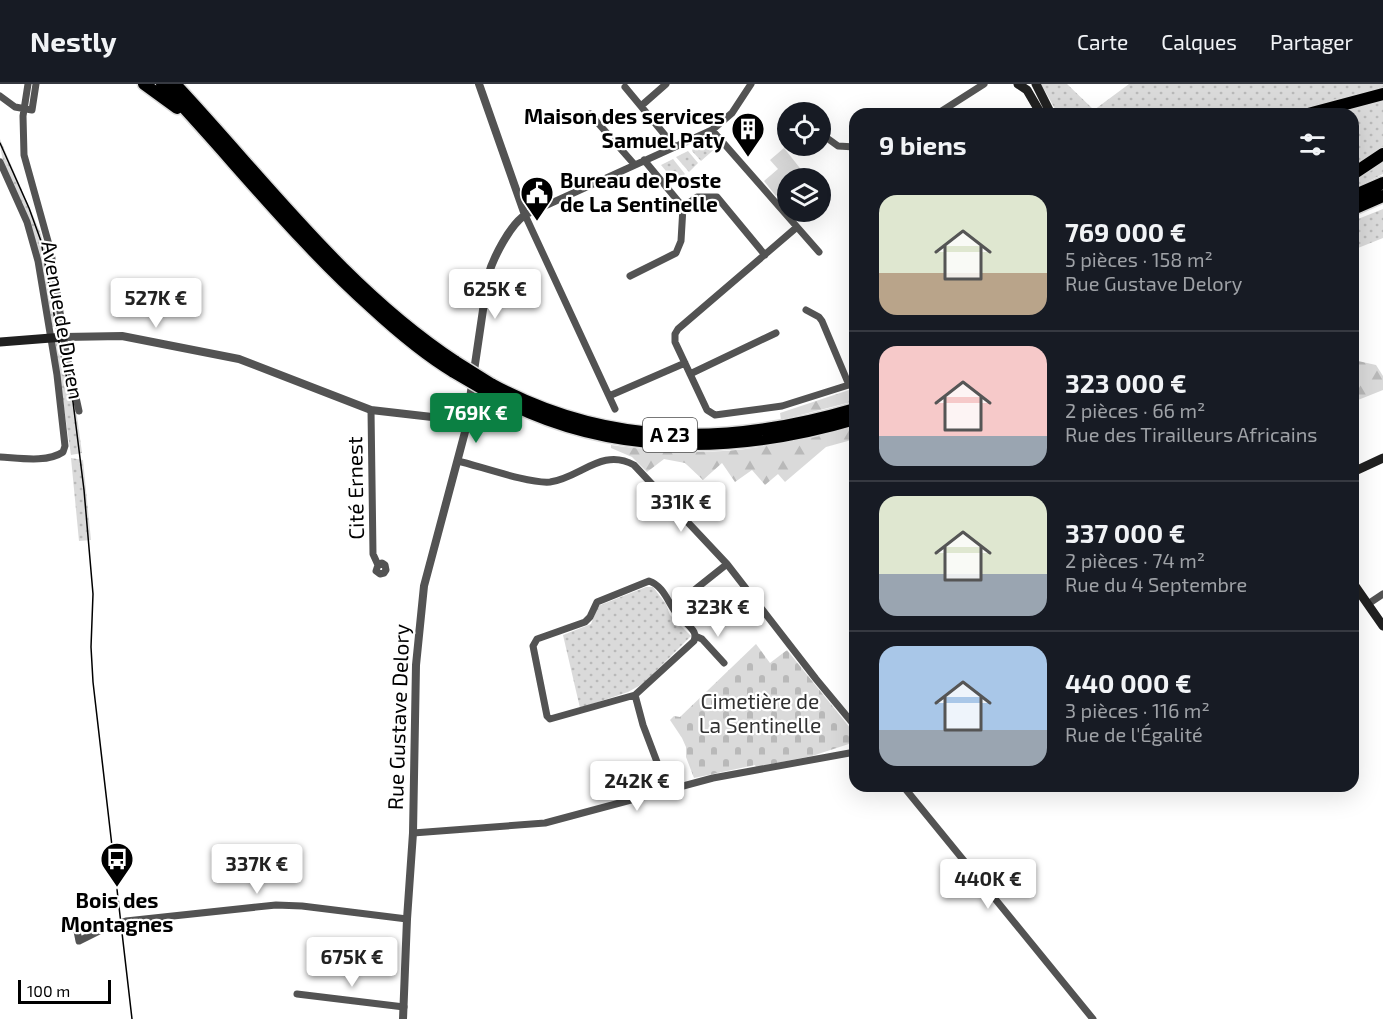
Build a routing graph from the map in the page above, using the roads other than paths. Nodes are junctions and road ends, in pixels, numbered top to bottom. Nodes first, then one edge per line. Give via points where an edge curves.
1 (28, 84) edge
2 (36, 84) edge
3 (144, 84) edge
4 (162, 84) edge
5 (175, 84) edge
6 (184, 84) edge
7 (479, 84) edge
8 (666, 84) edge
9 (751, 84) edge
10 (984, 84) edge
11 (1018, 84) edge
12 (1036, 84) edge
13 (625, 87) dead end
14 (1383, 94) edge
15 (0, 96) edge
16 (640, 106) junction
17 (946, 108) edge
18 (1038, 108) edge
19 (1048, 108) edge
20 (1330, 108) edge
21 (28, 109) junction
22 (590, 114) dead end
23 (712, 130) junction
24 (205, 131) junction
25 (831, 141) edge
26 (674, 146) junction
27 (232, 147) junction
28 (849, 147) edge
29 (1383, 154) edge
30 (644, 160) junction
31 (0, 162) edge
32 (634, 164) junction
33 (1359, 170) edge
34 (1383, 183) edge
35 (1359, 193) edge
36 (1383, 195) edge
37 (1359, 206) edge
38 (683, 207) junction
39 (525, 215) junction
40 (797, 227) junction
41 (819, 252) dead end
42 (765, 255) junction
43 (630, 276) dead end
44 (806, 310) dead end
45 (776, 333) dead end
46 (64, 337) junction
47 (50, 338) junction
48 (0, 342) edge
49 (686, 363) junction
50 (455, 367) junction
51 (690, 374) junction
52 (849, 378) edge
53 (849, 385) edge
54 (490, 388) junction
55 (609, 396) junction
56 (615, 409) dead end
57 (371, 410) junction
58 (79, 411) dead end
59 (849, 411) edge
60 (467, 421) junction
61 (849, 421) edge
62 (0, 456) edge
63 (1378, 460) edge
64 (458, 461) junction
65 (1359, 469) edge
66 (1359, 474) edge
67 (727, 564) junction
68 (378, 565) dead end
69 (1359, 590) edge
70 (1383, 594) edge
71 (1368, 604) junction
72 (673, 607) junction
73 (1383, 626) edge
74 (695, 636) junction
75 (724, 663) dead end
76 (635, 695) junction
77 (849, 719) edge
78 (849, 753) edge
79 (668, 791) junction
80 (908, 792) edge
81 (413, 833) junction
82 (407, 919) junction
83 (101, 930) dead end
84 (297, 994) dead end
85 (404, 1007) junction
86 (403, 1019) edge
87 (1093, 1019) edge

1 - 21 street
2 - 21 street
3 - 24 highway
4 - 24 highway, A 23
5 - 27 highway, A 23
6 - 27 highway
7 - 39 street
8 - 16 street
9 - 23 street via 732,113
10 - 17 street
11 - 18 main road via 1027,90
12 - 19 main road
13 - 16 street
14 - 20 highway
15 - 21 street via 13,106
16 - 26 street
21 - 46 street via 22,136 25,161 51,252
22 - 32 street
23 - 26 street
23 - 40 street
24 - 50 highway, A 23 via 346,284 395,328
25 - 28 street
26 - 30 street
27 - 50 highway, A 23 via 362,286
29 - 33 highway
30 - 32 street
30 - 38 street
31 - 47 street, Avenue de Duren via 34,247
32 - 39 street
34 - 35 highway
36 - 37 highway
38 - 42 street via 697,197 717,198
38 - 43 street via 681,241 676,253
39 - 55 street
39 - 60 street, Rue Gustave Delory via 490,270
40 - 41 street
40 - 42 street
42 - 49 street via 675,332 675,342
44 - 52 street via 822,321
45 - 51 street
46 - 47 main road
46 - 57 street via 122,336 244,360
46 - 58 street
47 - 48 main road
47 - 62 street, Avenue de Duren via 65,443 63,453 36,458
49 - 51 street
49 - 55 street
50 - 54 highway, A 23, bridge
51 - 53 street via 707,410 717,416 782,406
54 - 59 highway, A 23 via 605,427 656,434 715,435 764,430
54 - 61 highway, A 23 via 532,414 568,427 615,439 661,444 756,440
55 - 56 street
57 - 60 street
57 - 68 street, Cité Ernest via 373,554
60 - 64 street, Rue Gustave Delory
63 - 65 main road
63 - 66 main road
64 - 67 street via 543,482 559,480 602,460 627,462
64 - 81 street, Rue Gustave Delory via 424,586 416,665
67 - 72 street
67 - 77 street
69 - 71 main road
70 - 71 street
71 - 73 main road
72 - 74 street
72 - 76 street via 655,583 647,581 597,602 585,622 533,643 550,719
74 - 75 street
74 - 76 street
76 - 79 street
78 - 79 street via 719,777
79 - 81 street via 545,823
80 - 87 street
81 - 82 street, Rue Gustave Delory
82 - 83 street via 281,905 134,920
82 - 85 street, Rue Gustave Delory
84 - 85 street
85 - 86 street, Rue Gustave Delory

